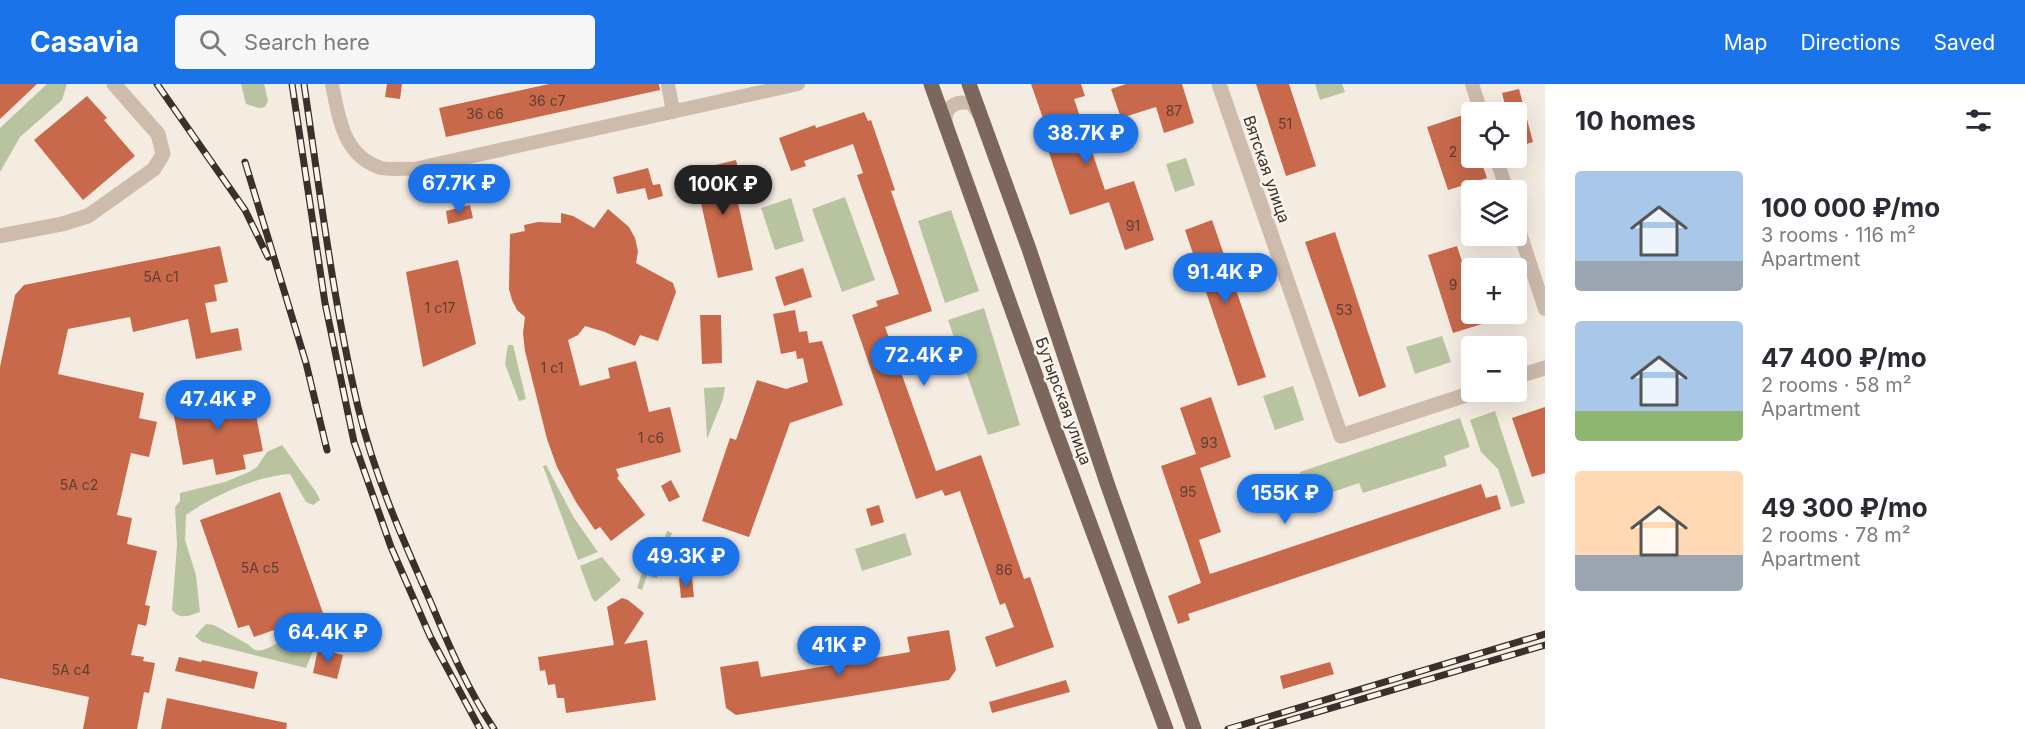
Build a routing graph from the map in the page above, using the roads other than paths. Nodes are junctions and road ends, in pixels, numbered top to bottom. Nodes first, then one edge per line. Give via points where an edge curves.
1 (114, 84) edge
2 (332, 84) edge
3 (668, 84) edge
4 (798, 84) edge
5 (931, 84) edge
6 (969, 84) edge
7 (1219, 84) edge
8 (1472, 84) edge
9 (1478, 102) edge
10 (673, 112) junction
11 (979, 114) junction
12 (946, 125) junction
13 (0, 237) edge
14 (1524, 246) edge
15 (1545, 309) edge
16 (1545, 368) edge
17 (1527, 374) edge
18 (1461, 397) edge
19 (1166, 729) edge
20 (1194, 729) edge

1 - 13 street via 158,134 164,154 154,169 88,216
2 - 10 street via 340,125 358,156 382,168 414,169
3 - 10 street
4 - 10 street
5 - 12 main road, Бутырская улица
6 - 11 main road, Бутырская улица
7 - 18 street, Вятская улица via 1341,436
8 - 9 street
11 - 12 street via 972,104 960,102 949,107
11 - 20 main road, Бутырская улица
12 - 19 main road, Бутырская улица
14 - 15 street
16 - 17 street

